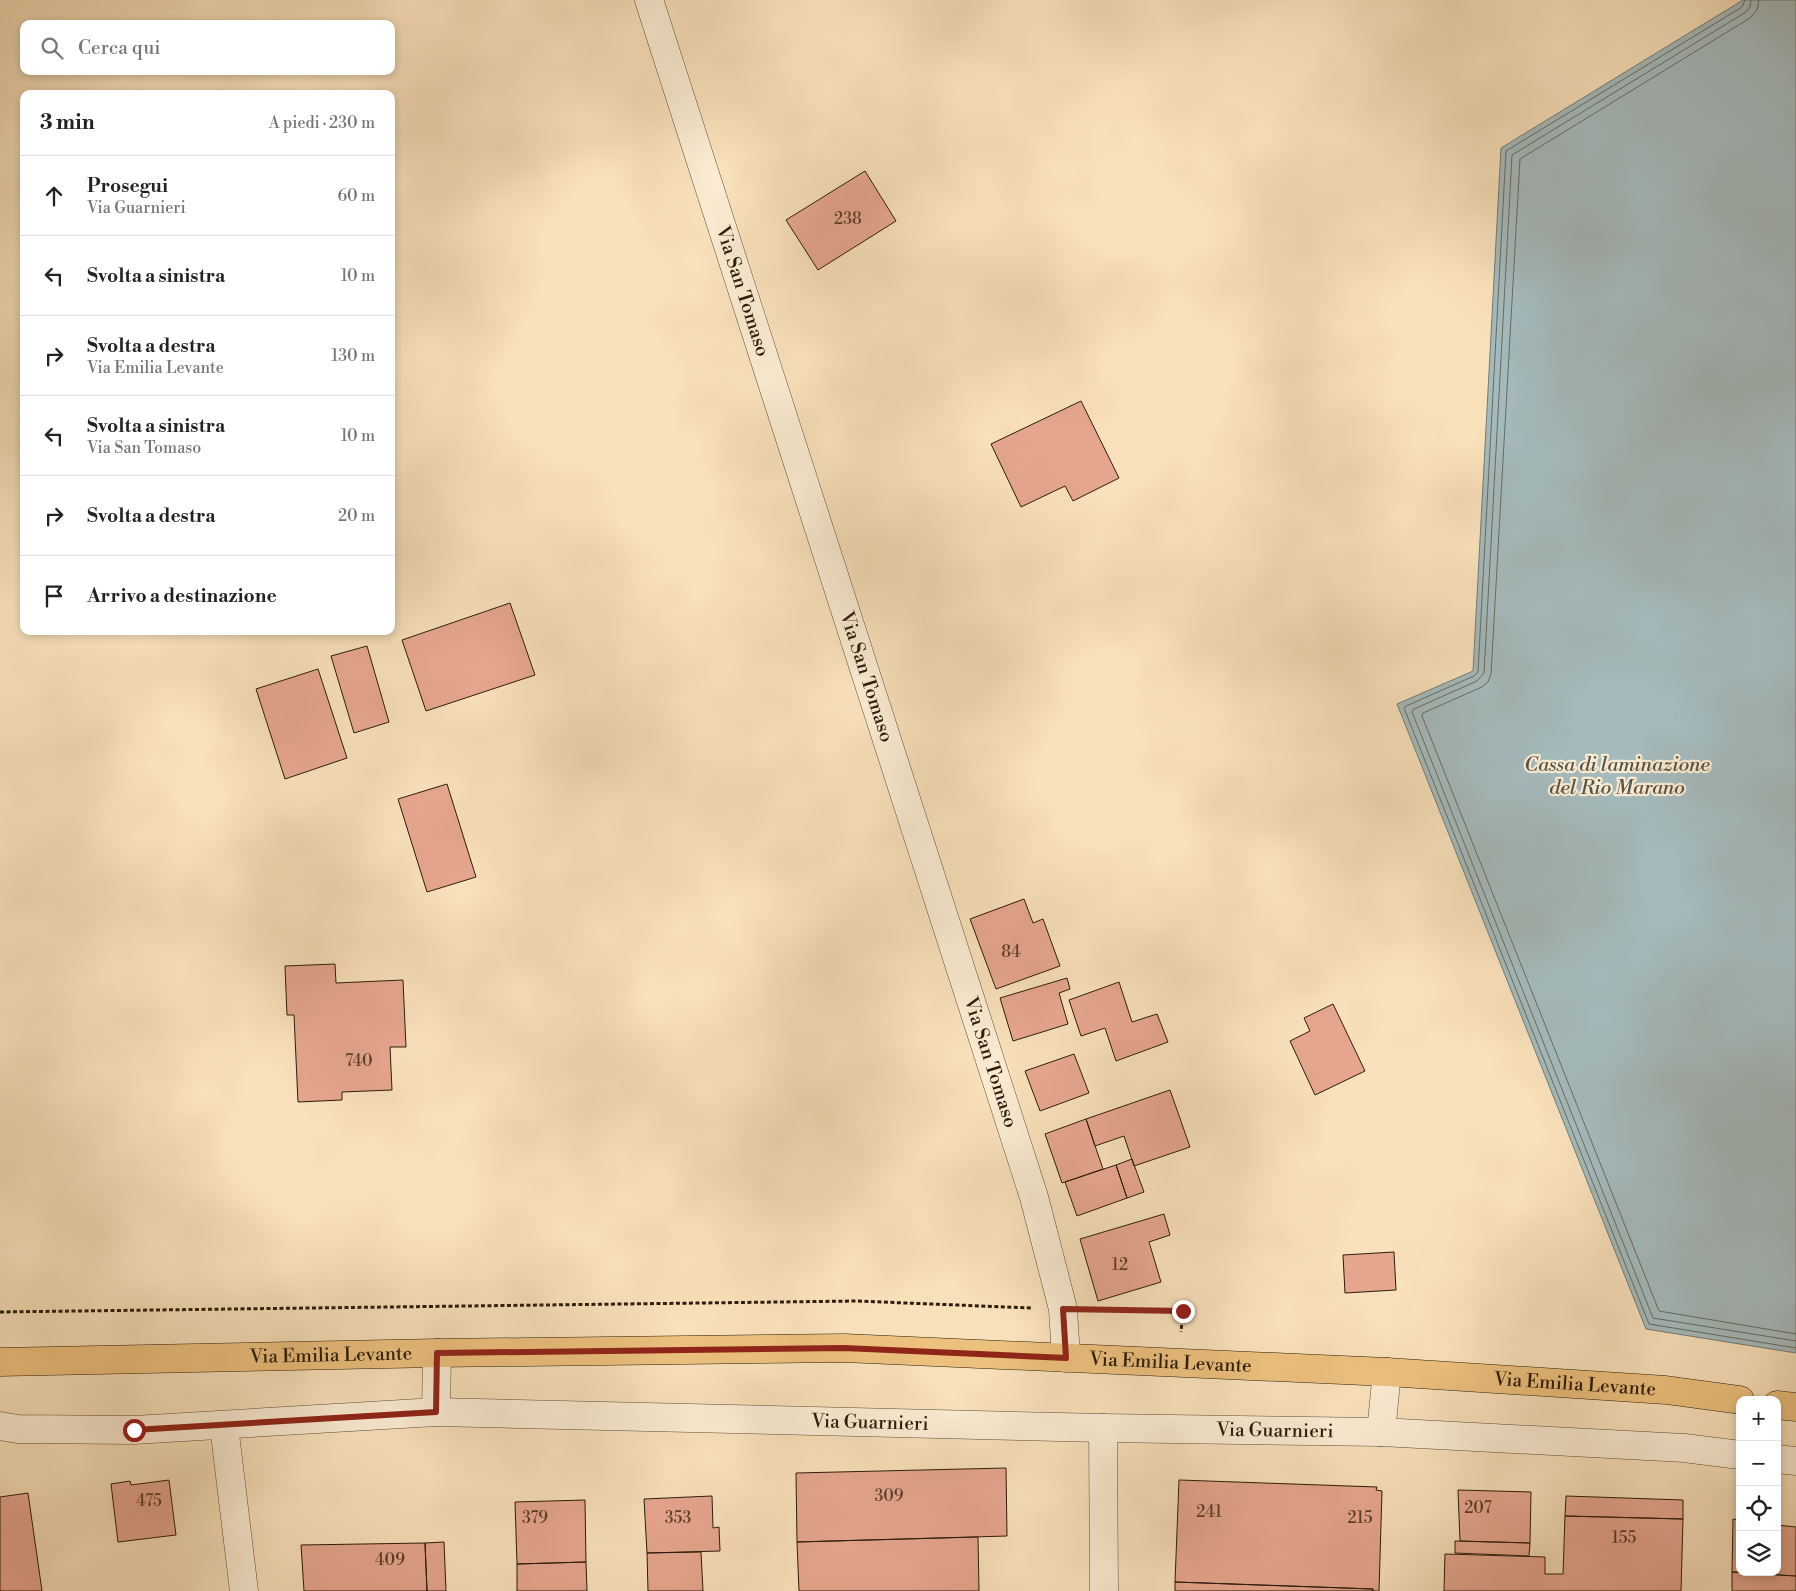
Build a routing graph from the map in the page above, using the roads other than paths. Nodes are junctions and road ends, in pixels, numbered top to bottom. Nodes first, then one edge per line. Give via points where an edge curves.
1 (649, 0) edge
2 (437, 1353) junction
3 (1066, 1358) junction
4 (0, 1362) edge
5 (1387, 1372) junction
6 (1736, 1399) edge
7 (1781, 1405) edge
8 (1796, 1407) edge
9 (436, 1412) junction
10 (0, 1426) edge
11 (224, 1426) junction
12 (1103, 1428) junction
13 (1381, 1432) junction
14 (1736, 1454) edge
15 (1781, 1459) edge
16 (1796, 1461) edge
17 (244, 1591) edge
18 (1104, 1591) edge

1 - 3 street, Via San Tomaso via 1031,1188 1063,1309
2 - 3 main road, Via Emilia Levante via 844,1348
2 - 4 main road, Via Emilia Levante
2 - 9 street
3 - 5 main road, Via Emilia Levante
5 - 6 main road, Via Emilia Levante via 1666,1390
5 - 13 street
7 - 8 main road
9 - 11 street, Via Guarnieri
9 - 12 street, Via Guarnieri
10 - 11 street, Via Guarnieri via 134,1430
11 - 17 street
12 - 13 street, Via Guarnieri
12 - 18 street
13 - 14 street, Via Guarnieri via 1684,1448
15 - 16 street

